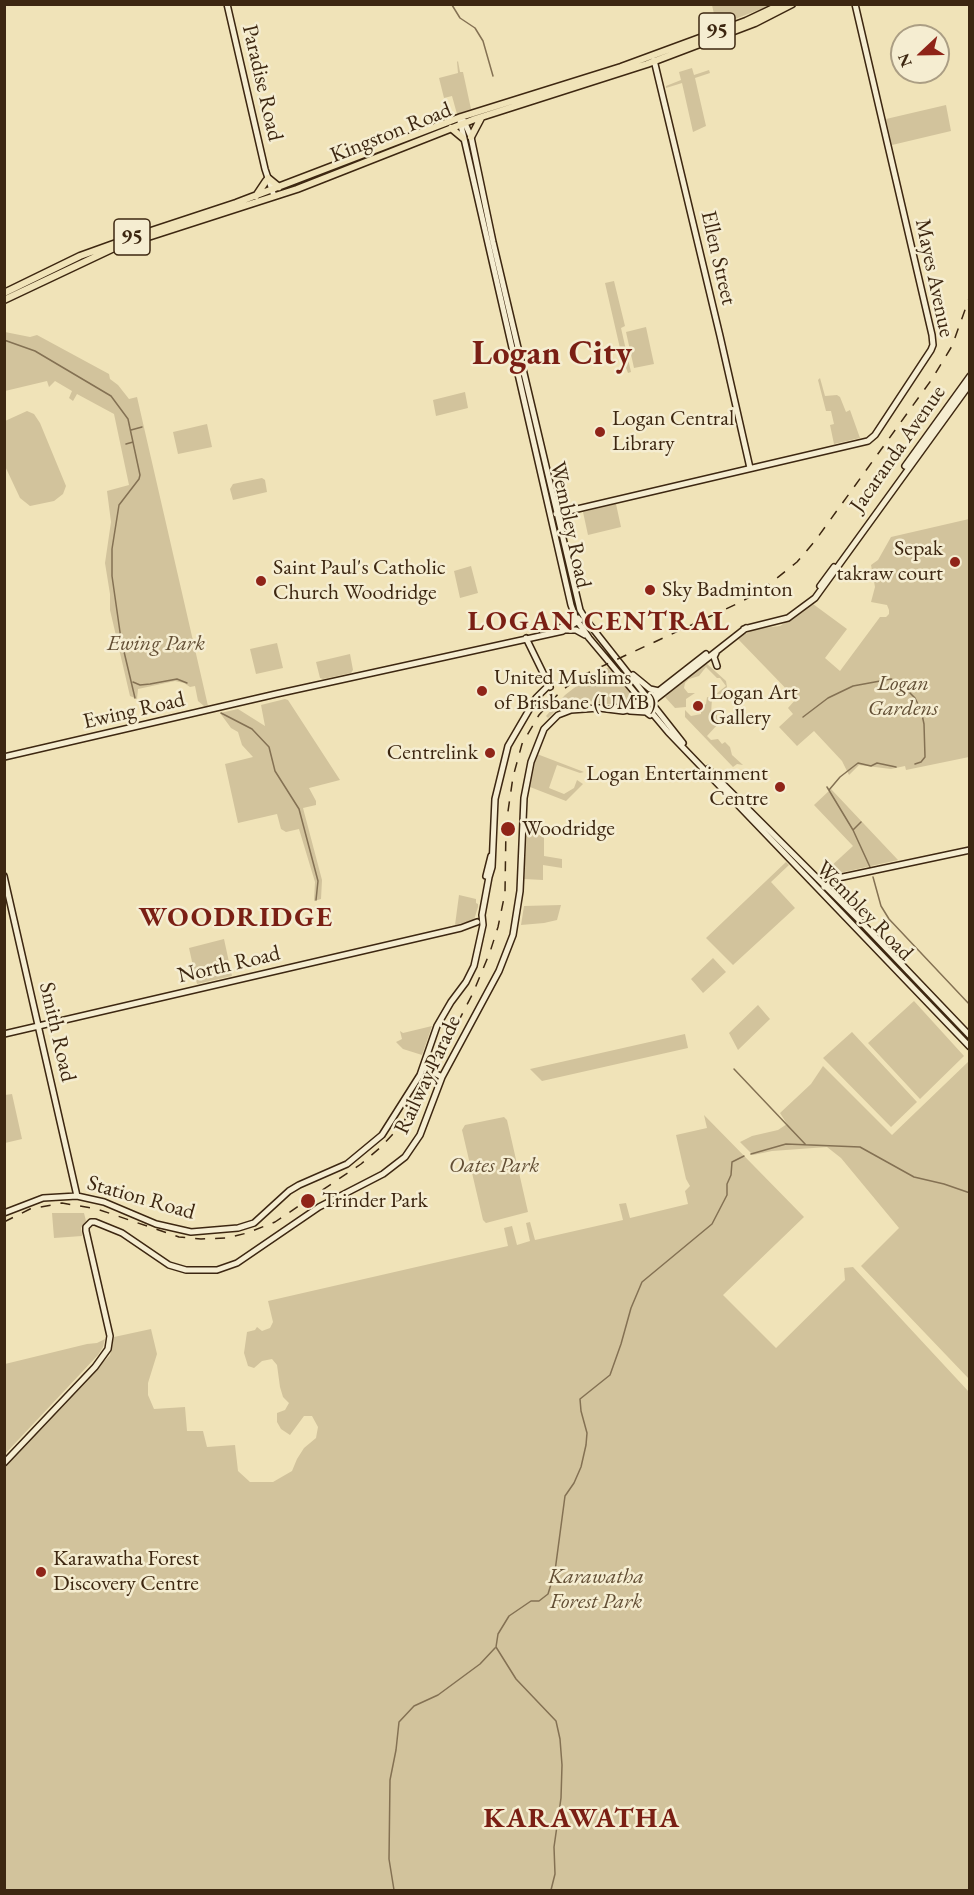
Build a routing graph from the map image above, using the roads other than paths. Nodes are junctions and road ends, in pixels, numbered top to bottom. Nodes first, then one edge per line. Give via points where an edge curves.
1 (227, 4) edge
2 (782, 4) edge
3 (792, 4) edge
4 (855, 4) edge
5 (653, 58) junction
6 (481, 118) junction
7 (461, 120) junction
8 (450, 128) junction
9 (471, 137) junction
10 (463, 138) junction
11 (267, 179) junction
12 (279, 187) junction
13 (271, 194) junction
14 (256, 196) junction
15 (4, 293) edge
16 (4, 300) edge
17 (969, 376) edge
18 (969, 384) edge
19 (750, 468) junction
20 (576, 509) junction
21 (551, 513) junction
22 (558, 513) junction
23 (562, 531) junction
24 (571, 605) junction
25 (583, 616) junction
26 (781, 620) junction
27 (577, 621) junction
28 (746, 628) junction
29 (563, 629) junction
30 (525, 638) junction
31 (589, 638) junction
32 (730, 639) junction
33 (623, 665) junction
34 (717, 666) dead end
35 (629, 685) junction
36 (660, 691) junction
37 (646, 701) junction
38 (624, 709) junction
39 (656, 719) junction
40 (4, 757) edge
41 (969, 850) edge
42 (4, 876) edge
43 (816, 878) junction
44 (834, 882) junction
45 (825, 889) junction
46 (835, 897) junction
47 (479, 925) junction
48 (39, 1025) junction
49 (4, 1034) edge
50 (969, 1034) edge
51 (969, 1047) edge
52 (423, 1067) junction
53 (442, 1077) junction
54 (77, 1196) junction
55 (4, 1212) edge
56 (4, 1462) edge

1 - 11 street, Paradise Road
2 - 5 main road, Kingston Road / 95
3 - 5 main road, Kingston Road / 95 via 755,23
4 - 19 street, Mayes Avenue via 933,346 871,440
5 - 6 main road, Kingston Road / 95
5 - 7 main road, Kingston Road / 95
5 - 19 street, Ellen Street
6 - 7 main road, Kingston Road / 95
6 - 9 main road
7 - 8 main road, Kingston Road / 95
7 - 9 street, Wembley Road
7 - 10 street, Wembley Road
7 - 12 main road, Kingston Road
8 - 10 main road
8 - 13 main road, Kingston Road via 318,182
9 - 22 street, Wembley Road
10 - 21 street, Wembley Road
11 - 12 main road
11 - 13 street, Paradise Road
11 - 14 main road
12 - 13 main road, Kingston Road
13 - 14 main road, Kingston Road / 95
13 - 16 main road, Kingston Road / 95 via 114,248
14 - 15 main road, Kingston Road / 95 via 94,250
17 - 26 street, Jacaranda Avenue via 811,597
18 - 26 street, Jacaranda Avenue via 815,598
19 - 20 street, Mayes Avenue
20 - 22 street, Mayes Avenue
20 - 23 street via 566,517
21 - 22 street
21 - 24 street, Wembley Road
22 - 23 street, Wembley Road
23 - 25 street, Wembley Road
24 - 27 street, Wembley Road
24 - 29 street
25 - 27 street, Ewing Road
25 - 33 street, Wembley Road
26 - 28 street, Jacaranda Avenue
27 - 29 street, Ewing Road
27 - 31 street, Wembley Road
28 - 32 street, Jacaranda Avenue
28 - 36 street, Jacaranda Avenue via 714,647
29 - 30 street, Ewing Road
29 - 31 street via 576,630
30 - 40 street, Ewing Road
30 - 47 street, Station Road via 549,686 524,720 506,756 495,799 492,848
31 - 35 street, Wembley Road
32 - 34 street via 715,654
32 - 37 street, Jacaranda Avenue via 677,683
33 - 36 street via 648,687
33 - 37 street, Wembley Road
35 - 37 street, Wembley Road
35 - 38 street via 632,695
36 - 37 street, Jacaranda Avenue
37 - 38 street, Railway Parade
37 - 39 street, Wembley Road
37 - 43 street, Wembley Road
38 - 39 street via 646,712
38 - 53 street, Railway Parade via 576,709 562,713 548,724 535,749 524,798 514,932 499,971
39 - 45 street, Wembley Road
41 - 44 street
42 - 48 street, Smith Road
43 - 44 street
43 - 45 street, Wembley Road
44 - 45 street
44 - 46 street
45 - 46 street, Wembley Road
45 - 51 street, Wembley Road
46 - 50 street, Wembley Road
47 - 48 street, North Road
47 - 52 street, Station Road via 470,975 437,1026
48 - 49 street, North Road
48 - 54 street, Smith Road
52 - 53 street
52 - 54 street, Station Road via 382,1135 347,1164 294,1188 261,1218 246,1226 191,1232
53 - 56 street, Railway Parade via 418,1138 395,1166 319,1208 231,1265 207,1271 176,1268 122,1233 91,1222 86,1231 110,1336 108,1350
54 - 55 street, Station Road via 43,1198

